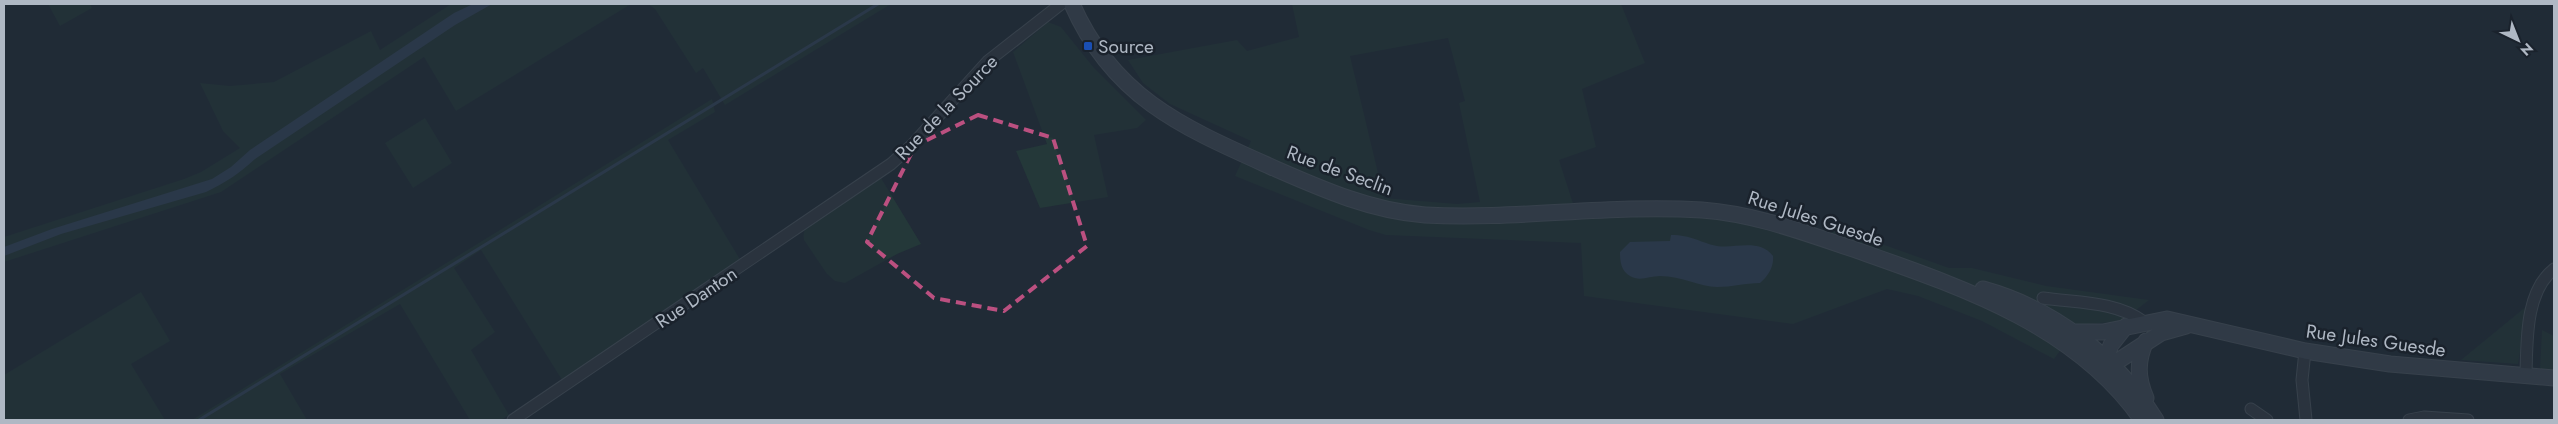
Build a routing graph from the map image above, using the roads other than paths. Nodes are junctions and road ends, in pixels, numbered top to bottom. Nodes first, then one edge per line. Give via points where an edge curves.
1 (1061, 4) edge
2 (1072, 4) edge
3 (878, 173) joint
4 (1690, 209) joint
5 (2554, 269) edge
6 (1928, 276) junction
7 (2043, 298) dead end
8 (2144, 322) junction
9 (2126, 326) junction
10 (2195, 326) junction
11 (2072, 332) junction
12 (2146, 342) junction
13 (2305, 351) junction
14 (2106, 365) junction
15 (2526, 376) junction
16 (2554, 378) edge
17 (2251, 409) dead end
18 (2151, 419) edge
19 (513, 420) edge
20 (2267, 420) edge
21 (2306, 420) edge
22 (2409, 420) edge
23 (2468, 420) edge

1 - 3 street, Rue de la Source via 988,60 912,145
2 - 4 main road, Rue de Seclin via 1110,66 1159,111 1218,143 1349,199 1393,211 1436,215
3 - 19 street, Rue Danton
4 - 6 main road, Rue Jules Guesde via 1763,220
5 - 15 street via 2542,281 2536,294 2528,333
6 - 11 main road, Rue Jules Guesde via 2004,296
6 - 14 main road, Rue Jules Guesde via 2006,309
7 - 8 street via 2117,309
8 - 9 main road, Rue Jules Guesde
8 - 10 main road, Rue Jules Guesde via 2167,319
8 - 12 main road
9 - 11 main road, Rue Jules Guesde via 2094,333
9 - 14 main road via 2114,340
10 - 12 main road, Rue Jules Guesde via 2166,330
10 - 13 main road, Rue Jules Guesde
11 - 14 main road
12 - 14 main road, Rue Jules Guesde
12 - 18 main road via 2139,358 2138,374
13 - 15 main road, Rue Jules Guesde via 2417,368
13 - 21 street via 2302,380
14 - 18 main road via 2134,389
15 - 16 main road, Rue Jules Guesde
17 - 20 street
22 - 23 street via 2424,417

